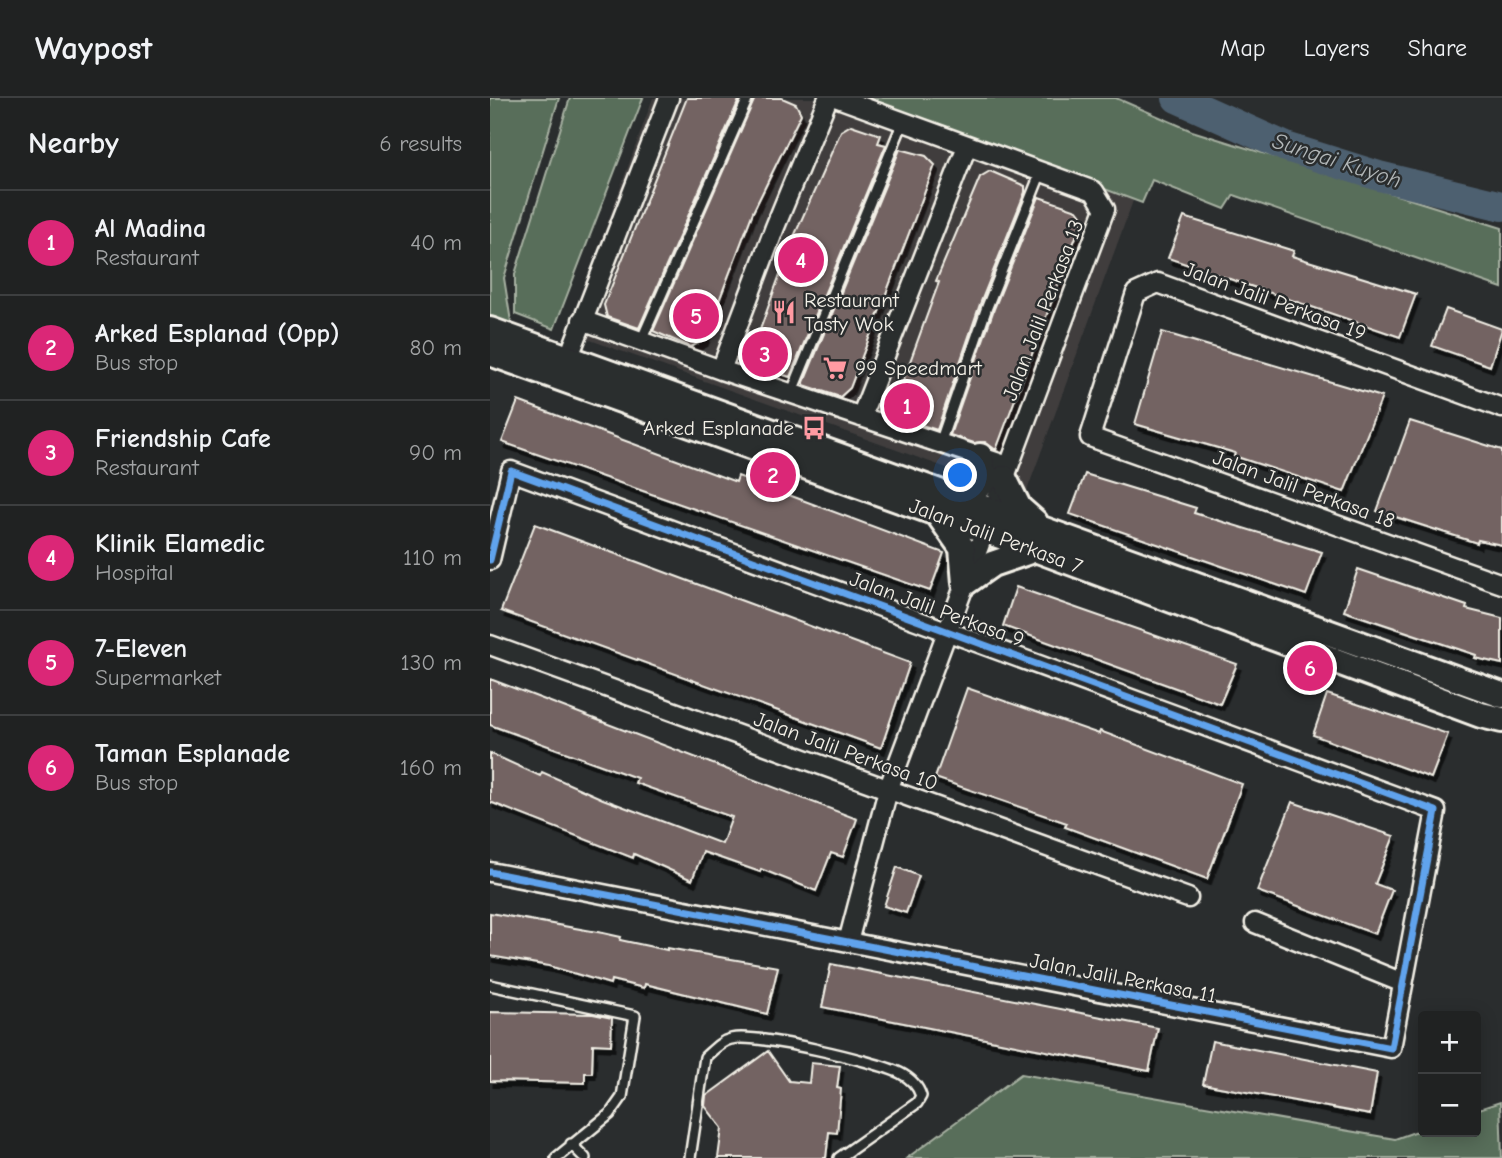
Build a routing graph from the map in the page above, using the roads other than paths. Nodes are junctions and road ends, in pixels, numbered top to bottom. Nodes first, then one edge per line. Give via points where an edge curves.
1 (669, 98) edge
2 (748, 98) edge
3 (828, 98) edge
4 (838, 98) edge
5 (903, 122) junction
6 (967, 146) junction
7 (1041, 172) junction
8 (582, 320) junction
9 (490, 330) edge
10 (641, 341) junction
11 (490, 353) edge
12 (568, 359) junction
13 (721, 370) junction
14 (791, 394) junction
15 (1502, 408) edge
16 (861, 417) junction
17 (1090, 437) joint
18 (940, 443) junction
19 (980, 456) junction
20 (1006, 472) junction
21 (945, 505) junction
22 (988, 520) junction
23 (1038, 538) junction
24 (490, 560) edge
25 (965, 583) junction
26 (1502, 584) edge
27 (947, 631) junction
28 (490, 645) edge
29 (1502, 695) edge
30 (1502, 720) edge
31 (888, 790) junction
32 (490, 872) edge
33 (1188, 898) dead end
34 (1255, 923) dead end
35 (849, 942) junction
36 (1404, 983) junction
37 (490, 985) edge
38 (571, 1144) junction
39 (556, 1158) edge
40 (585, 1158) edge
41 (690, 1158) edge
42 (839, 1158) edge

1 - 8 street
2 - 10 lane
3 - 13 street
4 - 5 street, Jalan Jalil Perkasa 13
5 - 6 street, Jalan Jalil Perkasa 13
5 - 14 lane
6 - 7 street, Jalan Jalil Perkasa 13
6 - 16 street
7 - 18 lane
7 - 20 street, Jalan Jalil Perkasa 13 via 1094,191 1105,209
8 - 10 street
8 - 12 street
9 - 12 street, Jalan Jalil Perkasa 7
10 - 13 street
11 - 21 street, Jalan Jalil Perkasa 7
12 - 21 street, Jalan Jalil Perkasa 7
13 - 14 street
14 - 16 street
15 - 17 street, Jalan Jalil Perkasa 19 via 1158,283 1136,293
16 - 18 street
17 - 26 street, Jalan Jalil Perkasa 18
18 - 19 street
19 - 20 street
19 - 21 street via 982,484
20 - 22 street, Jalan Jalil Perkasa 13
20 - 23 street via 1019,508
21 - 22 street, Jalan Jalil Perkasa 7
21 - 25 street via 962,548
22 - 23 street, Jalan Jalil Perkasa 7
22 - 25 street, Jalan Jalil Perkasa 13
23 - 25 street
23 - 29 street, Jalan Jalil Perkasa 7
23 - 30 street, Jalan Jalil Perkasa 7 via 1366,673
24 - 27 street, Jalan Jalil Perkasa 9 via 511,471
25 - 27 street, Jalan Jalil Perkasa 13
27 - 31 street, Jalan Jalil Perkasa 13
27 - 36 street, Jalan Jalil Perkasa 9 via 1436,811
28 - 31 street, Jalan Jalil Perkasa 10
31 - 33 street, Jalan Jalil Perkasa 10
31 - 35 street, Jalan Jalil Perkasa 13
32 - 35 street, Jalan Jalil Perkasa 11
34 - 36 street
35 - 36 street, Jalan Jalil Perkasa 11 via 1391,1048
37 - 38 lane via 635,1016 622,1097 610,1114
38 - 39 lane
38 - 40 lane
41 - 42 lane via 705,1057 733,1038 870,1062 902,1074 919,1087 917,1103

